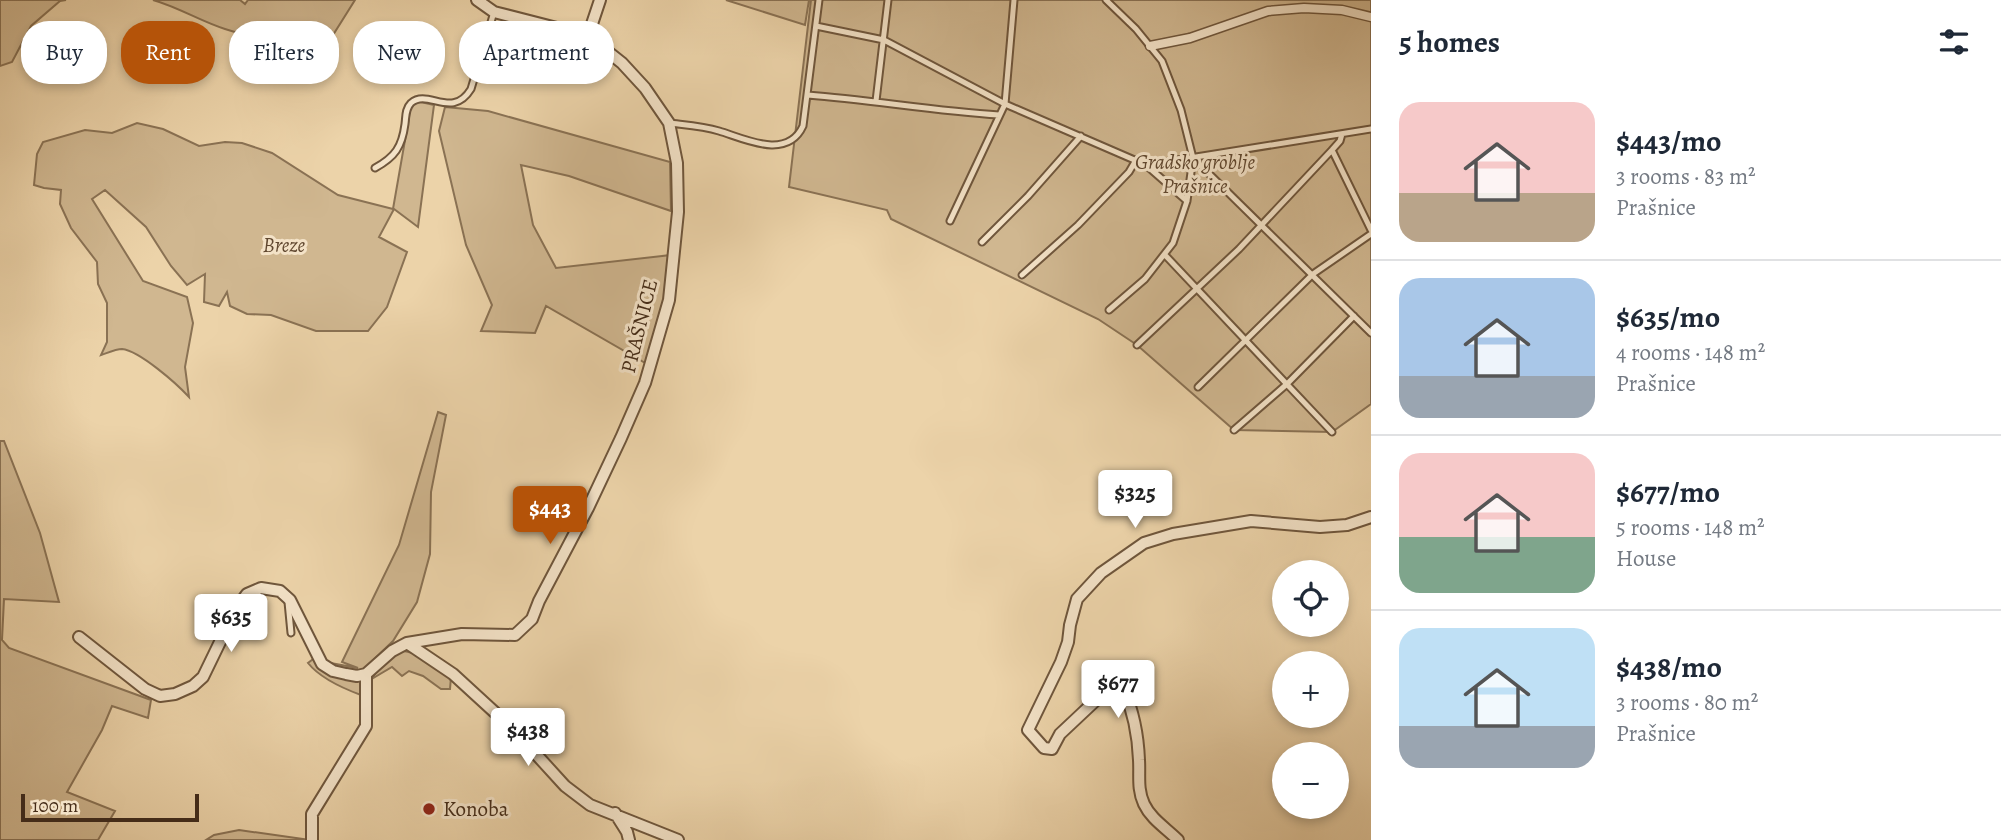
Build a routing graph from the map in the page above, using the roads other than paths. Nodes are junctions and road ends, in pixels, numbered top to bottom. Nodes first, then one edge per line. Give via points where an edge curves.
1 (477, 0) edge
2 (600, 0) edge
3 (819, 0) edge
4 (888, 0) edge
5 (1014, 0) edge
6 (1105, 0) edge
7 (494, 12) junction
8 (1371, 17) edge
9 (529, 21) edge
10 (593, 21) edge
11 (816, 26) junction
12 (884, 40) junction
13 (1150, 46) junction
14 (614, 57) edge
15 (808, 96) junction
16 (876, 101) junction
17 (1005, 104) junction
18 (999, 116) junction
19 (669, 122) junction
20 (1371, 130) edge
21 (1342, 134) junction
22 (1081, 136) junction
23 (1332, 150) junction
24 (1193, 158) junction
25 (1136, 160) junction
26 (1146, 165) junction
27 (375, 168) dead end
28 (1187, 201) junction
29 (950, 222) dead end
30 (1262, 224) junction
31 (1371, 232) edge
32 (982, 242) dead end
33 (1165, 255) junction
34 (1313, 274) junction
35 (1023, 275) dead end
36 (1198, 288) junction
37 (1109, 310) dead end
38 (1354, 316) junction
39 (1371, 333) edge
40 (1246, 340) junction
41 (1137, 345) dead end
42 (1287, 384) junction
43 (1198, 387) dead end
44 (1234, 430) dead end
45 (1332, 432) dead end
46 (1371, 517) edge
47 (287, 598) junction
48 (290, 634) dead end
49 (79, 637) dead end
50 (407, 643) junction
51 (366, 674) junction
52 (615, 813) junction
53 (312, 840) edge
54 (629, 840) edge
55 (678, 840) edge
56 (1178, 840) edge

1 - 7 street, PRAŠNICE
2 - 10 street
3 - 11 lane
4 - 12 lane
5 - 17 lane
6 - 13 lane
7 - 9 street, PRAŠNICE
7 - 27 lane via 467,95 452,104 426,99 412,102 393,158
8 - 13 street via 1342,10 1268,11 1191,38
11 - 12 lane
11 - 15 lane
12 - 16 lane
12 - 17 lane
13 - 24 lane via 1162,61 1181,110
14 - 19 street, PRAŠNICE via 645,88
15 - 16 lane
15 - 19 lane via 801,131 791,140 775,144 746,142 718,130
16 - 18 lane
17 - 18 lane
17 - 22 lane
18 - 29 lane
19 - 50 street, PRAŠNICE via 677,163 678,212 669,300 645,383 588,508 532,619 514,635 462,634
20 - 21 lane
21 - 23 lane
21 - 24 lane
22 - 25 lane
22 - 32 lane
23 - 30 lane
23 - 31 lane
24 - 26 lane
24 - 28 lane
24 - 30 lane
25 - 26 lane
25 - 35 lane via 1078,225
26 - 28 lane
28 - 33 lane
30 - 34 lane
30 - 36 lane
31 - 34 lane
33 - 36 lane
33 - 37 lane via 1146,279
34 - 38 lane
34 - 40 lane
36 - 40 lane
36 - 41 lane
38 - 39 lane
38 - 42 lane
40 - 42 lane
40 - 43 lane
42 - 44 lane
42 - 45 lane
46 - 56 street via 1320,527 1251,521 1173,534 1144,543 1101,573 1077,599 1065,652 1028,730 1044,748 1052,749 1060,734 1110,687 1124,690 1137,731 1139,791 1158,823
47 - 48 lane
47 - 49 street via 280,591 261,588 247,594 203,677 175,694 160,696 145,689
47 - 51 street via 322,664 346,674
50 - 51 street, PRAŠNICE
50 - 52 street via 453,674 514,730 565,786 590,805
51 - 53 street via 366,726 312,814
52 - 54 street
52 - 55 street

